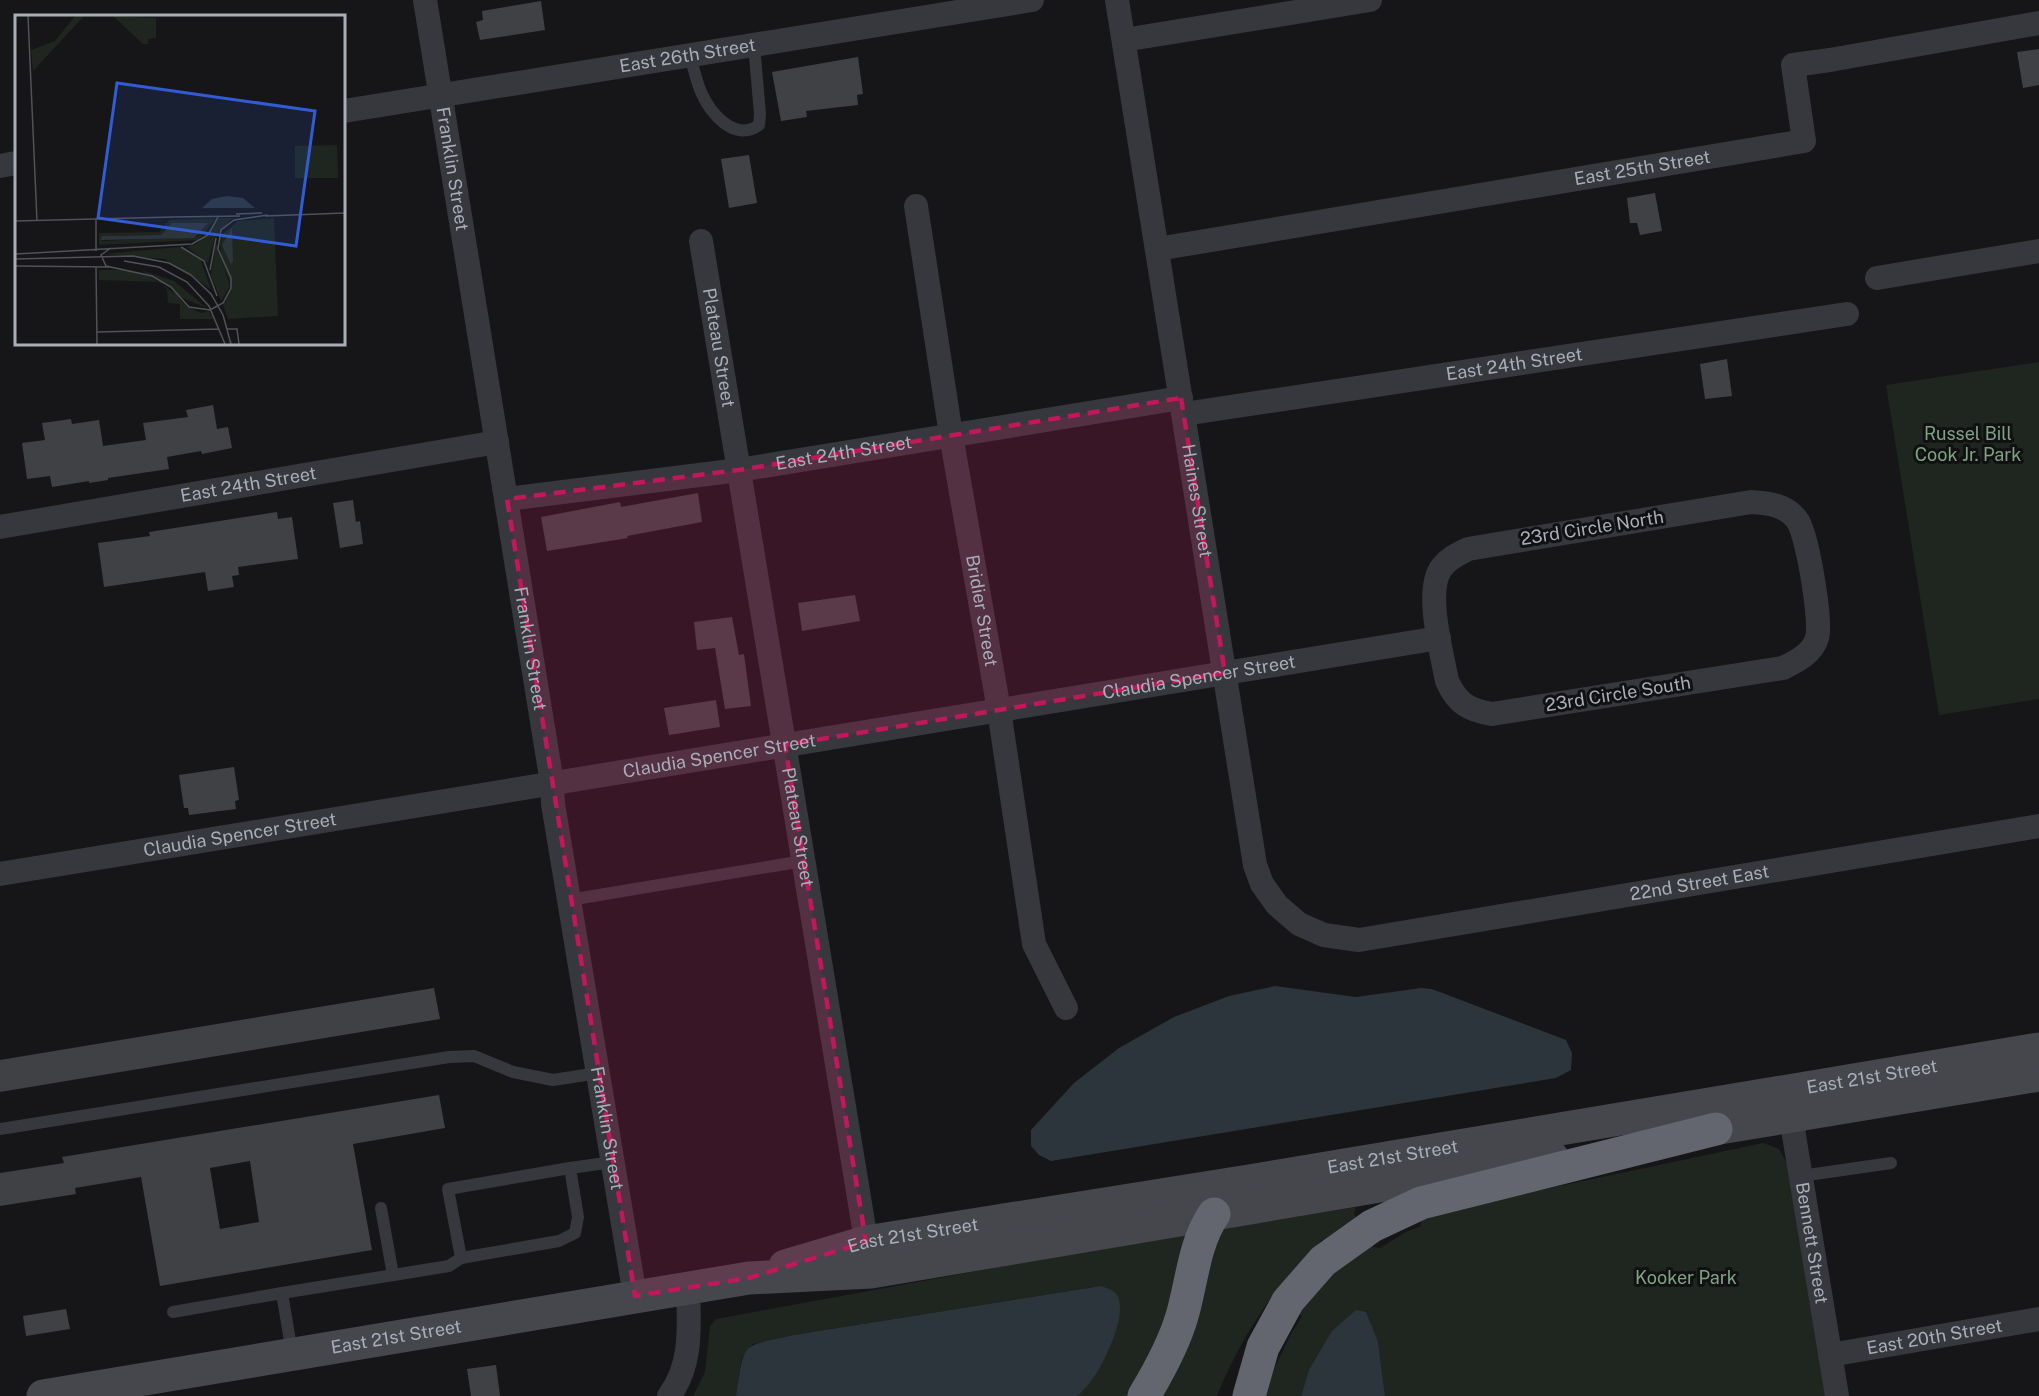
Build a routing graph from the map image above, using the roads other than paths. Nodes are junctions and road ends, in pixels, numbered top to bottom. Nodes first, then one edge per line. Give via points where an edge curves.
1 (425, 0) edge
2 (1032, 0) edge
3 (1117, 0) edge
4 (1370, 0) edge
5 (2039, 22) edge
6 (1124, 40) junction
7 (754, 45) junction
8 (689, 55) junction
9 (441, 96) junction
10 (345, 111) edge
11 (15, 163) edge
12 (0, 166) edge
13 (916, 206) dead end
14 (701, 241) dead end
15 (1157, 249) junction
16 (2039, 251) edge
17 (1877, 278) dead end
18 (1847, 315) dead end
19 (1183, 406) junction
20 (951, 435) junction
21 (497, 442) junction
22 (739, 470) junction
23 (507, 499) junction
24 (0, 527) edge
25 (1805, 536) joint
26 (1439, 638) junction
27 (1225, 673) junction
28 (999, 710) junction
29 (784, 746) junction
30 (552, 783) junction
31 (2039, 826) edge
32 (803, 861) junction
33 (0, 874) edge
34 (569, 900) junction
35 (1359, 940) joint
36 (1066, 1008) dead end
37 (2039, 1049) edge
38 (598, 1073) junction
39 (2039, 1074) edge
40 (1789, 1103) junction
41 (0, 1129) edge
42 (1716, 1129) junction
43 (613, 1162) junction
44 (1891, 1163) dead end
45 (570, 1168) junction
46 (1801, 1176) junction
47 (1255, 1180) junction
48 (381, 1208) dead end
49 (1214, 1214) junction
50 (869, 1257) junction
51 (461, 1258) junction
52 (393, 1275) junction
53 (688, 1287) junction
54 (282, 1293) junction
55 (635, 1296) junction
56 (173, 1312) dead end
57 (2039, 1319) edge
58 (1263, 1347) junction
59 (292, 1354) junction
60 (1830, 1355) junction
61 (43, 1396) edge
62 (669, 1396) edge
63 (1144, 1396) edge
64 (1235, 1396) edge
65 (1249, 1396) edge
66 (1837, 1396) edge

1 - 9 street, Franklin Street
2 - 7 street, East 26th Street
3 - 6 street, Haines Street
4 - 6 street
5 - 15 street, East 25th Street via 1793,65 1804,141
6 - 15 street, Haines Street
7 - 8 street, East 26th Street
7 - 8 lane via 760,114 759,125 751,131 725,126 701,93
8 - 9 street, East 26th Street
9 - 10 street, East 26th Street
9 - 21 street, Franklin Street
11 - 12 street
13 - 20 street, Bridier Street
14 - 22 street, Plateau Street
15 - 19 street, Haines Street
16 - 17 street
18 - 19 street, East 24th Street
19 - 20 street, East 24th Street
19 - 27 street, Haines Street
20 - 22 street, East 24th Street
20 - 28 street, Bridier Street
21 - 23 street, Franklin Street
21 - 24 street, East 24th Street
22 - 23 street, East 24th Street
22 - 29 street, Plateau Street
23 - 30 street, Franklin Street
25 - 26 street, 23rd Circle North via 1798,520 1785,508 1751,502 1468,549 1440,569 1435,582 1433,598
25 - 26 street, 23rd Circle South via 1819,622 1817,638 1810,651 1784,668 1492,714 1476,711 1452,693
26 - 27 street, Claudia Spencer Street
27 - 28 street, Claudia Spencer Street
27 - 35 street, Haines Street via 1262,884 1299,924 1324,935
28 - 29 street, Claudia Spencer Street
28 - 36 street, Bridier Street via 1034,944
29 - 30 street, Claudia Spencer Street
29 - 32 street, Plateau Street
30 - 33 street, Claudia Spencer Street
30 - 34 street, Franklin Street
31 - 35 street, 22nd Street East
32 - 34 lane
32 - 50 street, Plateau Street
34 - 38 street, Franklin Street
37 - 40 main road, East 21st Street
38 - 41 lane via 554,1080 513,1072 474,1056 449,1057
38 - 43 street, Franklin Street
39 - 40 main road, East 21st Street
40 - 42 main road, East 21st Street
40 - 46 street, Bennett Street
40 - 47 main road, East 21st Street
42 - 49 main road, East 21st Street
42 - 58 highway via 1421,1203 1372,1226 1323,1262 1287,1301
43 - 45 lane
43 - 55 street, Franklin Street
44 - 46 lane
45 - 51 lane via 578,1217 575,1233 560,1241
45 - 51 lane via 448,1189
46 - 60 street, Bennett Street
47 - 49 main road
47 - 50 main road, East 21st Street
48 - 52 lane
49 - 50 main road, East 21st Street
49 - 63 highway via 1204,1229 1182,1318 1160,1371
50 - 53 main road, East 21st Street
51 - 52 lane via 449,1266
52 - 54 lane
53 - 55 main road, East 21st Street
53 - 62 street via 686,1362
54 - 56 lane
54 - 59 lane
55 - 59 main road, East 21st Street
57 - 60 street, East 20th Street
58 - 64 highway
58 - 65 highway
59 - 61 main road, East 21st Street
60 - 66 street, Bennett Street

